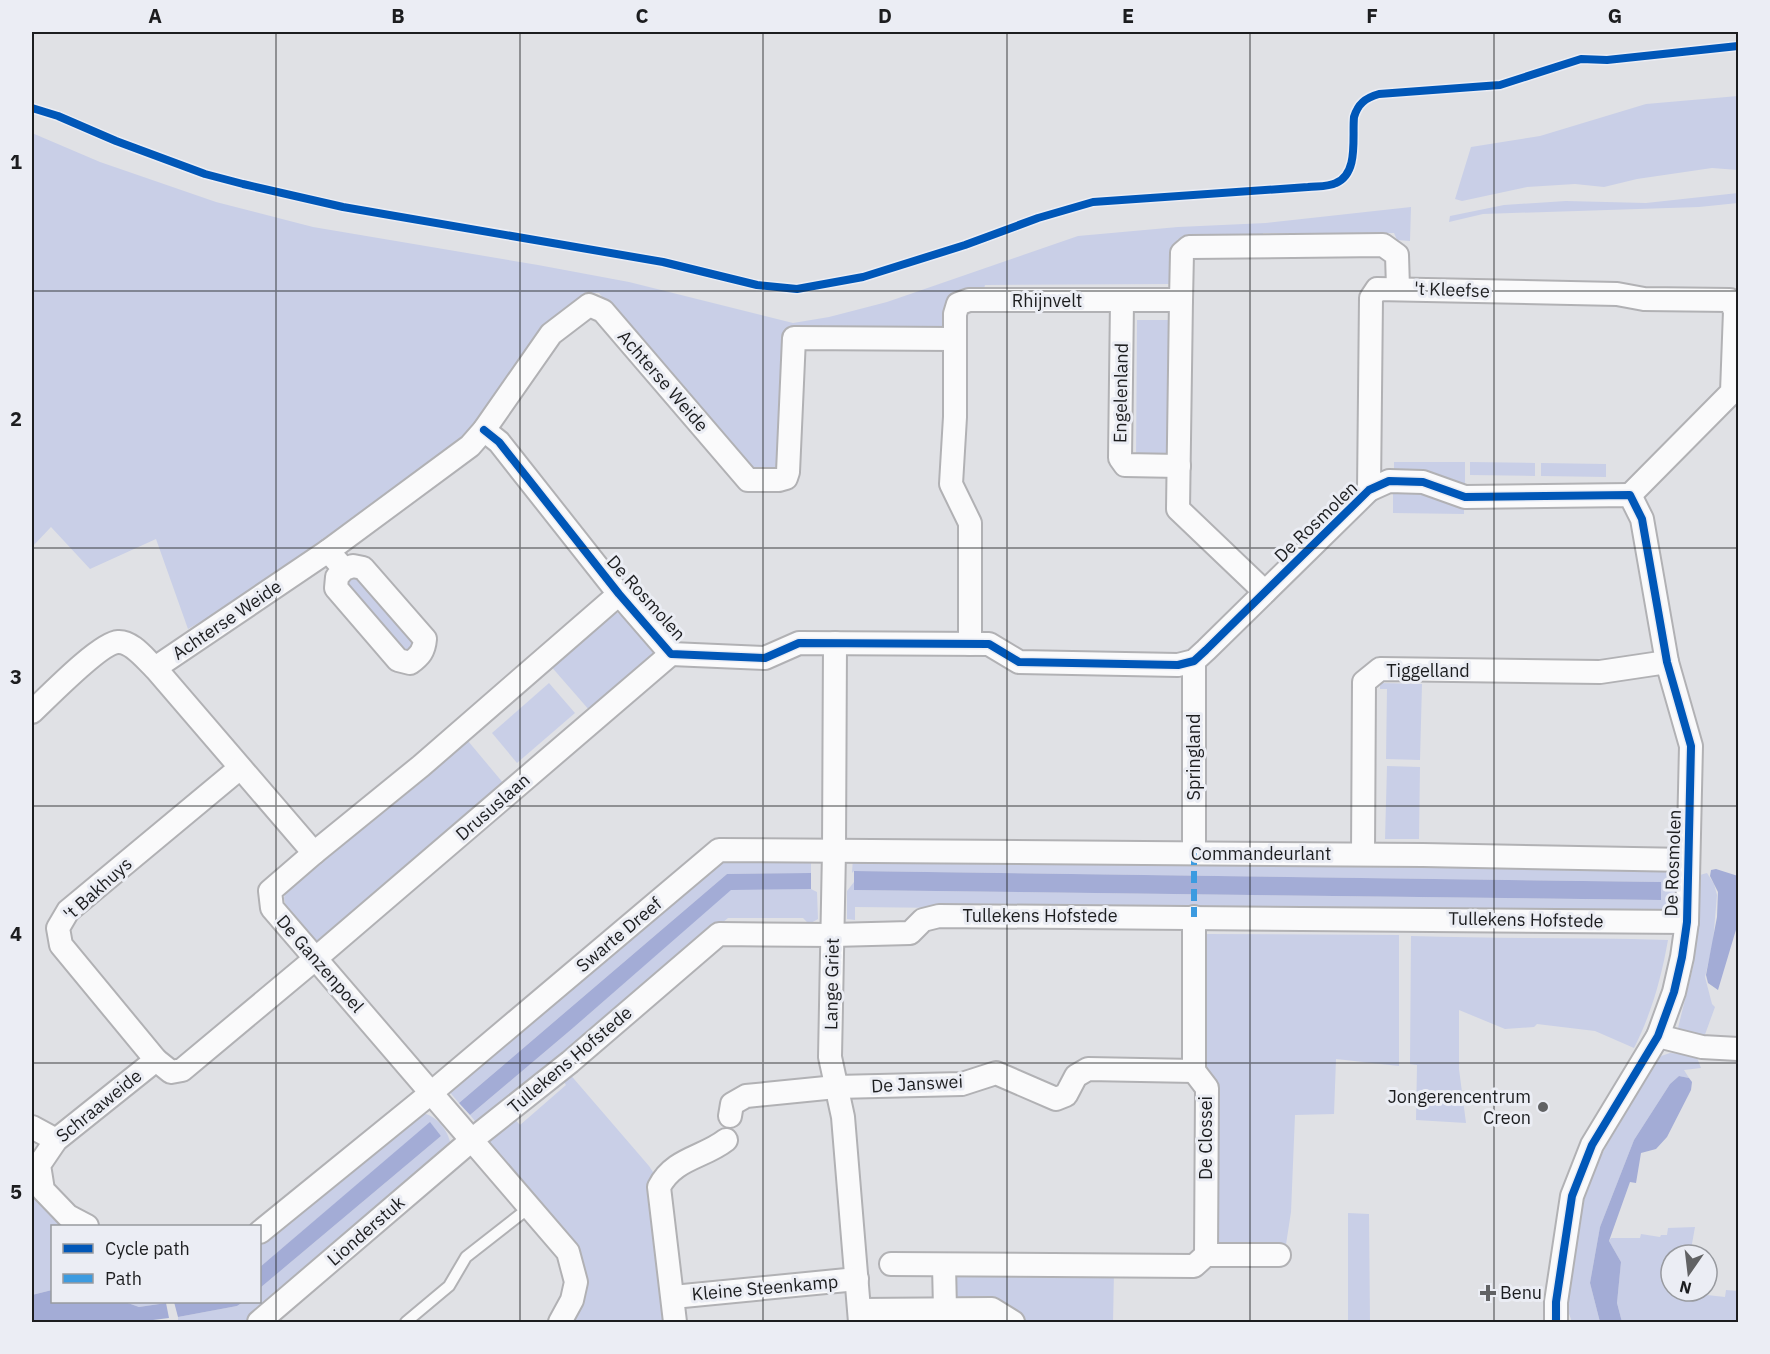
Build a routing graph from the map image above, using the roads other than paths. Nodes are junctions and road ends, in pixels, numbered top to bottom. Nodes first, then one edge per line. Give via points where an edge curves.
1 (1398, 288) junction
2 (1734, 294) edge
3 (1181, 300) junction
4 (1122, 301) junction
5 (954, 339) junction
6 (484, 430) junction
7 (1179, 466) junction
8 (1369, 490) junction
9 (1630, 495) junction
10 (328, 551) junction
11 (344, 570) dead end
12 (1265, 592) junction
13 (619, 594) junction
14 (835, 643) junction
15 (970, 644) junction
16 (671, 654) junction
17 (1194, 661) junction
18 (1667, 662) junction
19 (155, 668) junction
20 (32, 712) edge
21 (240, 768) junction
22 (834, 851) junction
23 (314, 853) junction
24 (1194, 853) junction
25 (1363, 854) junction
26 (1688, 860) junction
27 (1194, 917) junction
28 (1687, 922) junction
29 (833, 935) junction
30 (315, 959) junction
31 (1658, 1036) junction
32 (1738, 1049) edge
33 (156, 1060) junction
34 (1194, 1071) junction
35 (836, 1087) junction
36 (431, 1093) junction
37 (730, 1116) dead end
38 (32, 1126) edge
39 (473, 1139) junction
40 (56, 1140) junction
41 (726, 1140) dead end
42 (35, 1167) edge
43 (530, 1207) junction
44 (84, 1225) edge
45 (261, 1231) edge
46 (1206, 1255) junction
47 (1279, 1255) dead end
48 (891, 1264) dead end
49 (944, 1265) junction
50 (857, 1279) junction
51 (673, 1297) junction
52 (945, 1309) junction
53 (420, 1310) junction
54 (860, 1316) edge
55 (259, 1323) edge
56 (406, 1323) edge
57 (419, 1323) edge
58 (560, 1323) edge
59 (675, 1323) edge
60 (1012, 1323) edge
61 (1556, 1323) edge

1 - 2 street, 't Kleefse via 1617,294 1644,299
1 - 3 street via 1397,255 1383,245 1189,247 1182,253
1 - 8 street, 't Kleefse via 1377,289 1371,298
2 - 9 street, 't Kleefse via 1732,392
3 - 4 street, Rhijnvelt
3 - 7 street
4 - 5 street, Rhijnvelt via 969,300 958,304
4 - 7 street, Engelenland via 1120,458 1125,465
5 - 6 street, Achterse Weide via 794,338 788,472 786,478 779,480 748,480 603,311 588,305 552,334
5 - 15 street, Rhijnvelt via 951,484 970,523
6 - 10 street, Achterse Weide via 470,446
6 - 13 street, De Rosmolen via 499,442
7 - 12 street via 1178,509
8 - 9 street, De Rosmolen via 1389,481 1423,482 1465,496
8 - 12 street, De Rosmolen
9 - 18 street, De Rosmolen via 1642,519
10 - 11 street
10 - 19 street, Achterse Weide
12 - 17 street, De Rosmolen
13 - 16 street, De Rosmolen
13 - 23 street
14 - 15 street, De Rosmolen
14 - 16 street, De Rosmolen via 799,643 765,658
14 - 22 street, Lange Griet
15 - 17 street, De Rosmolen via 989,645 1019,662 1178,665
16 - 30 street, Drususlaan
17 - 24 street, Springland
18 - 25 street, Tiggelland via 1600,672 1380,669 1364,682
18 - 26 street, De Rosmolen via 1691,746
19 - 20 street via 130,645 117,642 102,648
19 - 21 street
21 - 23 street
21 - 33 street, 't Bakhuys via 68,911 58,928 61,945
22 - 24 street, Commandeurlant
22 - 29 street, Lange Griet
22 - 36 street, Swarte Dreef via 719,850
23 - 30 street, De Ganzenpoel via 270,891 272,908
24 - 25 street, Commandeurlant
25 - 26 street, Commandeurlant
26 - 28 street, De Rosmolen
27 - 28 street, Tullekens Hofstede
27 - 29 street, Tullekens Hofstede via 939,916 923,920 910,933
27 - 34 street, De Clossei
28 - 31 street, De Rosmolen via 1674,992
29 - 35 street, Lange Griet via 830,1057
29 - 39 street, Tullekens Hofstede via 719,934
30 - 33 street, Schraaweide via 182,1070 171,1072
30 - 36 street, De Ganzenpoel
31 - 32 street via 1702,1047
31 - 61 street, De Rosmolen via 1592,1145 1572,1196
33 - 40 street, Schraaweide
34 - 35 street, De Janswei via 1088,1069 1076,1076 1066,1095 1056,1099 996,1073 962,1084
34 - 46 street, De Clossei via 1207,1088
35 - 37 street via 746,1096 732,1104
35 - 50 street, Lange Griet via 843,1117
36 - 39 street, De Ganzenpoel
36 - 45 street
38 - 40 street
39 - 43 street, De Ganzenpoel
39 - 55 street, Lionderstuk
40 - 42 street, Schraaweide
41 - 51 street, Kleine Steenkamp via 669,1171 659,1187 655,1199
42 - 44 street, Schraaweide via 43,1190 68,1216
43 - 53 lane via 466,1257 449,1286
43 - 58 street, De Ganzenpoel via 568,1252 576,1282
46 - 47 street
46 - 49 street via 1194,1266
48 - 49 street
49 - 52 street
50 - 51 street, Kleine Steenkamp
50 - 54 street, Lange Griet
51 - 59 street, Kleine Steenkamp
52 - 54 street
52 - 60 street via 992,1309
53 - 56 lane
53 - 57 lane

